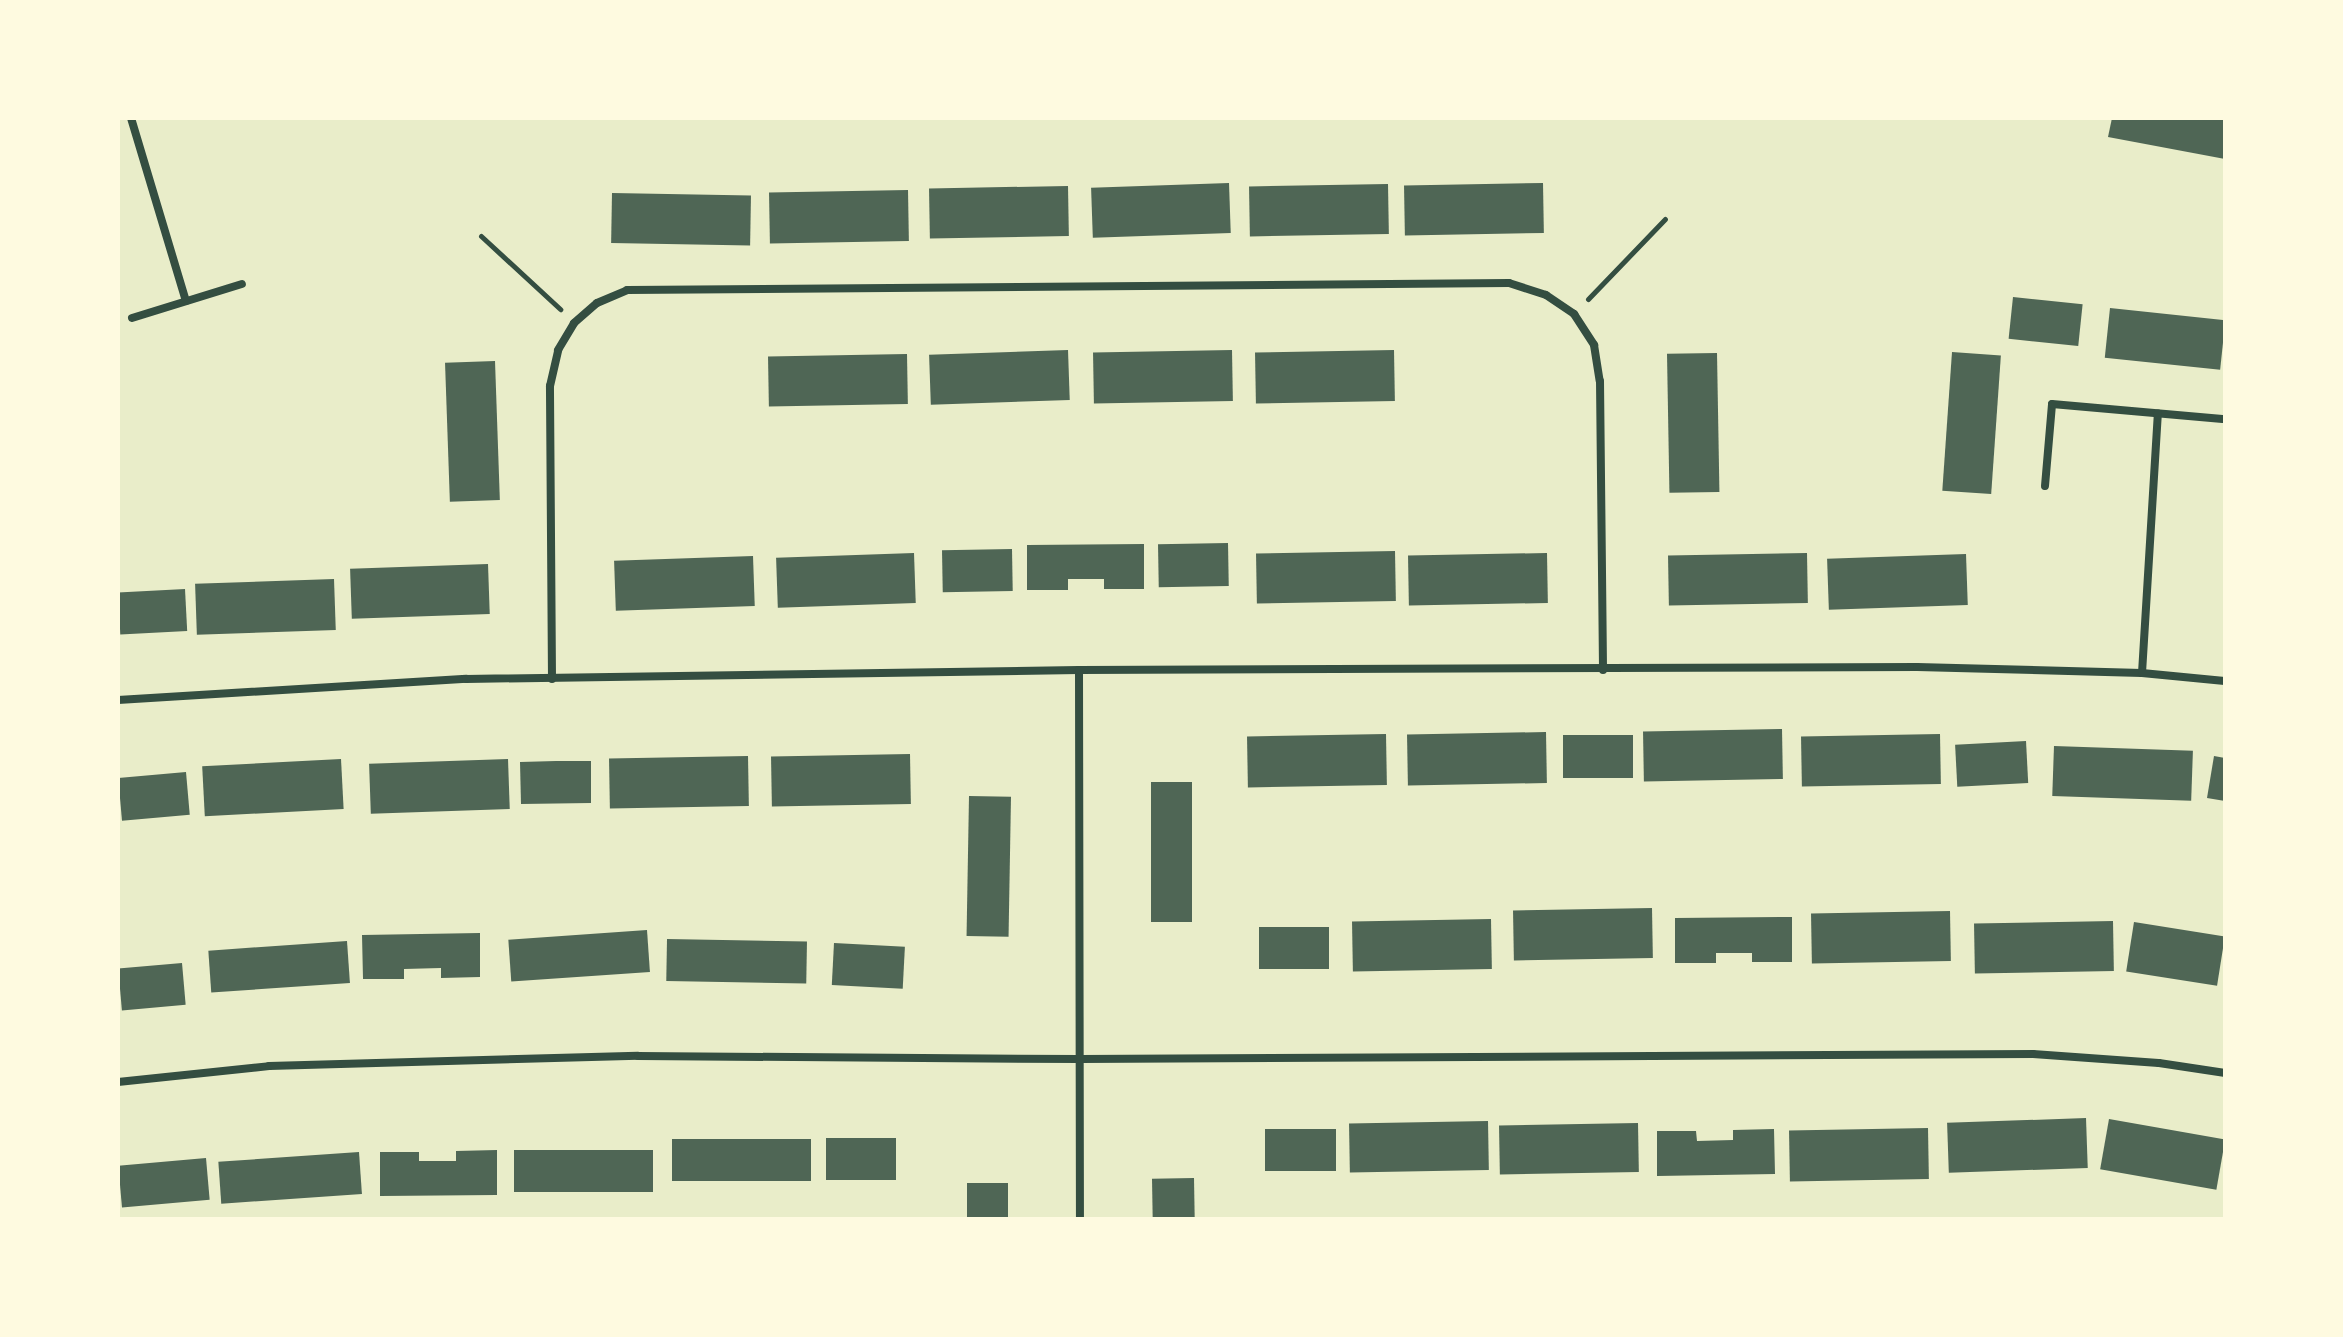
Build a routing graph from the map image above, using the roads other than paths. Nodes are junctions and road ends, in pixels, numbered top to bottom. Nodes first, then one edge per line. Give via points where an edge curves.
1 (131, 118) edge
2 (242, 284) dead end
3 (186, 301) junction
4 (132, 318) dead end
5 (2158, 413) junction
6 (2225, 419) edge
7 (2045, 486) dead end
8 (1079, 670) junction
9 (1603, 670) junction
10 (2142, 673) junction
11 (552, 679) junction
12 (2225, 681) edge
13 (118, 700) edge
14 (1080, 1059) junction
15 (2225, 1073) edge
16 (118, 1082) edge
17 (1080, 1219) edge

1 - 3 street
2 - 3 street
3 - 4 street
5 - 6 street
5 - 7 street via 2052,404
5 - 10 street
8 - 9 street
8 - 11 street
8 - 14 street
9 - 10 street via 1917,667
9 - 11 street via 1600,381 1594,345 1574,314 1546,295 1509,283 627,290 597,303 574,323 558,350 550,386
10 - 12 street
11 - 13 street via 466,679
14 - 15 street via 2033,1054
14 - 16 street via 638,1056 269,1066
14 - 17 street

